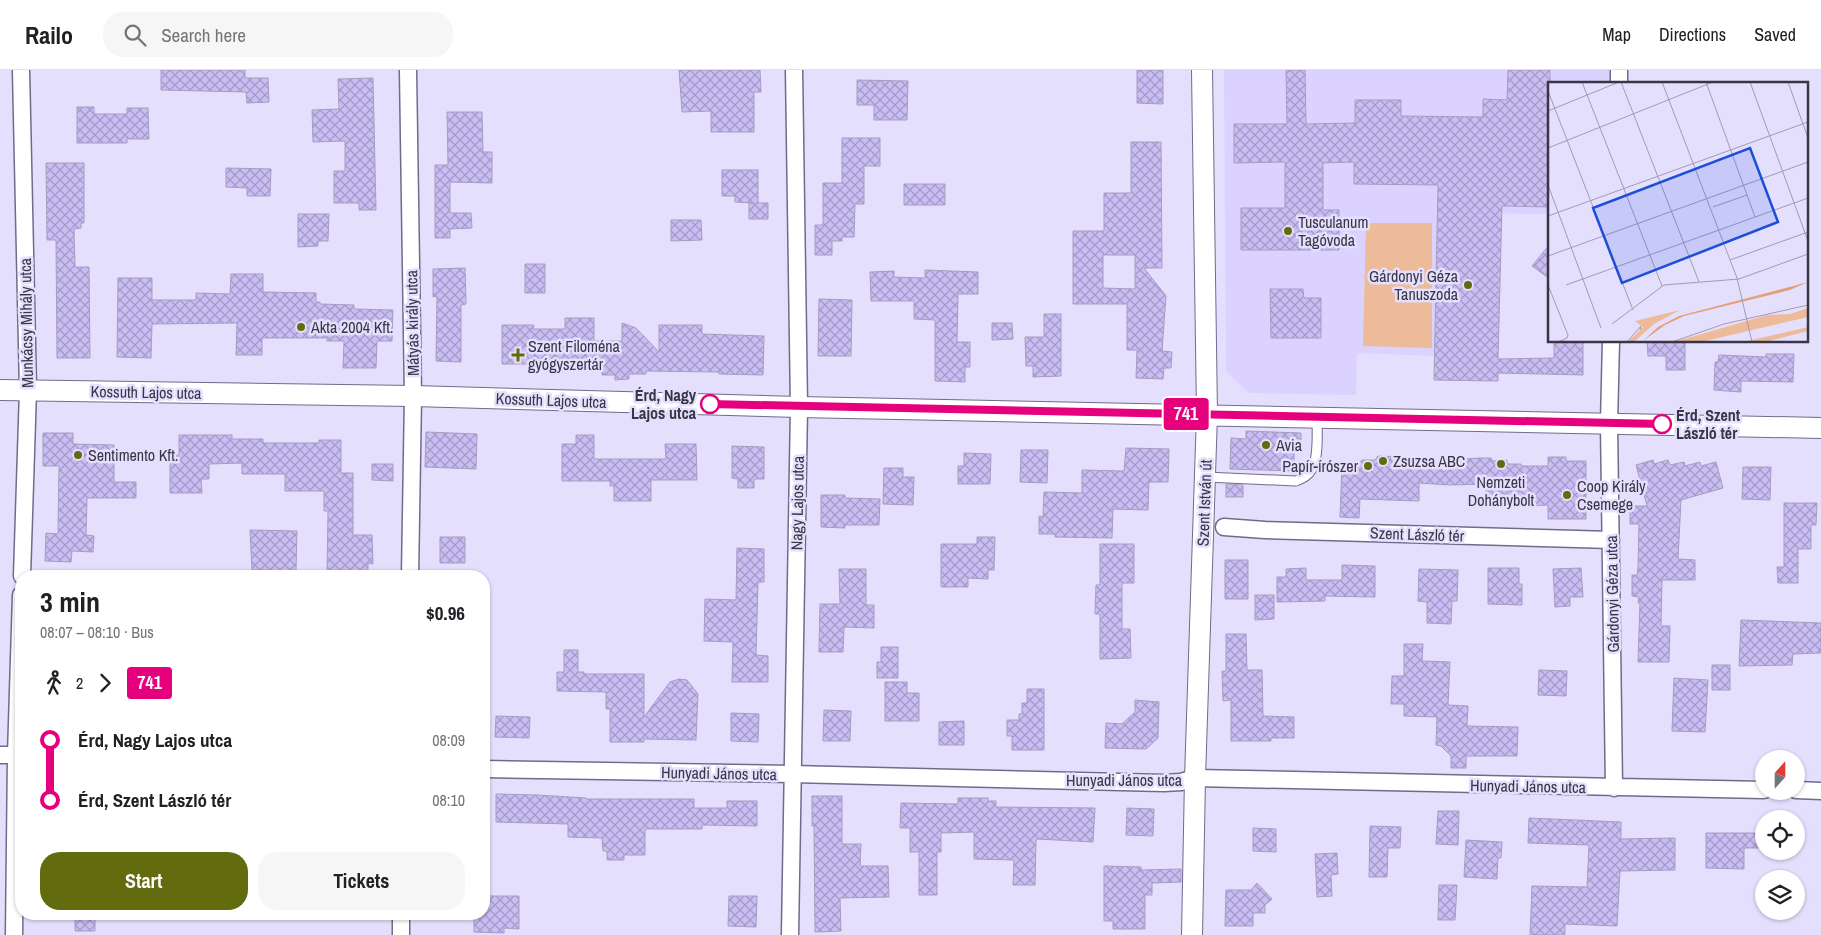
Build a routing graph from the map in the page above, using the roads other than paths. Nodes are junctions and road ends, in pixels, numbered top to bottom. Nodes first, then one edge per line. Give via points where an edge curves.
1 (22, 70) edge
2 (408, 70) edge
3 (794, 70) edge
4 (1202, 70) edge
5 (1611, 342) edge
6 (0, 390) edge
7 (28, 390) junction
8 (413, 396) junction
9 (799, 407) junction
10 (1207, 414) junction
11 (1318, 416) junction
12 (1609, 423) junction
13 (1821, 428) edge
14 (1204, 477) junction
15 (1224, 527) dead end
16 (1611, 540) junction
17 (22, 570) edge
18 (410, 570) edge
19 (15, 701) edge
20 (12, 755) edge
21 (490, 769) edge
22 (792, 774) junction
23 (1195, 778) junction
24 (1614, 788) junction
25 (1755, 790) edge
26 (1805, 790) edge
27 (1821, 791) edge
28 (401, 920) edge
29 (14, 935) edge
30 (401, 935) edge
31 (790, 935) edge
32 (1192, 935) edge

1 - 7 street, Munkácsy Mihály utca
2 - 8 street, Mátyás király utca
3 - 9 street, Nagy Lajos utca
4 - 10 street, Szent István út
5 - 12 street, Gárdonyi Géza utca
6 - 7 street, Kossuth Lajos utca
7 - 8 street, Kossuth Lajos utca
7 - 17 street, Munkácsy Mihály utca
8 - 9 street, Kossuth Lajos utca
8 - 18 street, Mátyás király utca
9 - 10 street, Kossuth Lajos utca
9 - 22 street, Nagy Lajos utca
10 - 11 street, Kossuth Lajos utca
10 - 14 street, Szent István út
11 - 12 street, Kossuth Lajos utca
11 - 14 lane via 1315,458 1306,477 1296,480
12 - 13 street, Kossuth Lajos utca
12 - 16 street, Gárdonyi Géza utca
14 - 23 street, Szent István út
15 - 16 street, Szent László tér
16 - 24 street, Gárdonyi Géza utca
19 - 20 street
20 - 29 street
21 - 22 street, Hunyadi János utca
22 - 23 street, Hunyadi János utca via 1164,783
22 - 31 street, Nagy Lajos utca
23 - 24 street, Hunyadi János utca
23 - 32 street, Szent István út
24 - 25 street, Hunyadi János utca
26 - 27 street
28 - 30 street

